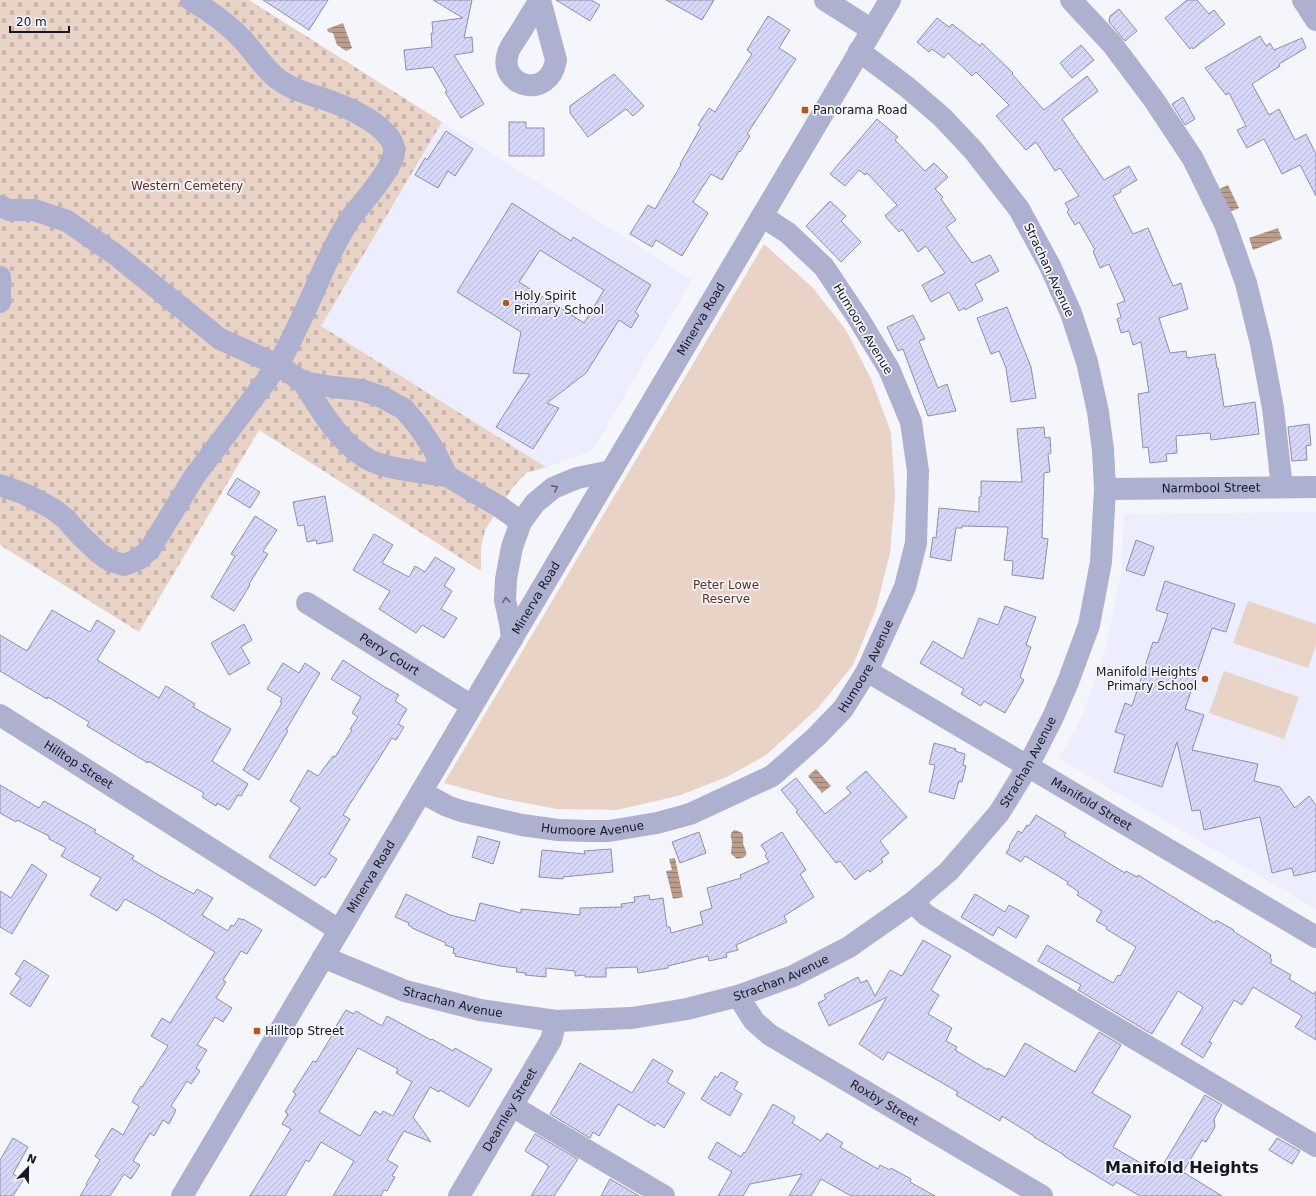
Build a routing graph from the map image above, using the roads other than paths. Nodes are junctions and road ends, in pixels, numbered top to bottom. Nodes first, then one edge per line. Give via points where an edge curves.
1 (191, 0) edge
2 (825, 0) edge
3 (890, 0) edge
4 (1071, 0) edge
5 (1303, 0) edge
6 (1316, 20) edge
7 (872, 30) junction
8 (859, 51) junction
9 (0, 206) edge
10 (762, 216) junction
11 (0, 277) edge
12 (0, 302) edge
13 (278, 365) junction
14 (303, 382) junction
15 (611, 471) junction
16 (447, 476) junction
17 (0, 485) edge
18 (1316, 487) edge
19 (1282, 488) junction
20 (1105, 489) junction
21 (521, 522) junction
22 (307, 603) dead end
23 (512, 639) junction
24 (867, 671) junction
25 (472, 706) junction
26 (0, 715) edge
27 (1028, 766) junction
28 (421, 792) junction
29 (913, 902) junction
30 (339, 930) junction
31 (1316, 937) edge
32 (323, 957) junction
33 (738, 996) junction
34 (556, 1021) junction
35 (512, 1106) junction
36 (1316, 1146) edge
37 (182, 1196) edge
38 (459, 1196) edge
39 (664, 1196) edge
40 (1042, 1196) edge

1 - 13 street via 232,29 282,82 360,115 384,132 394,150 386,171 341,234
2 - 7 street
3 - 7 street, Minerva Road
4 - 19 street via 1112,44 1154,100 1193,159 1225,224 1246,283 1261,344 1274,408
5 - 6 street
7 - 8 street, Minerva Road
8 - 10 street, Minerva Road
8 - 20 street, Strachan Avenue via 942,117 974,151 1019,209 1050,266 1071,313 1087,362 1098,412
9 - 13 street via 9,210 34,210 67,221 116,255 220,339
10 - 15 street, Minerva Road
10 - 24 street, Humoore Avenue via 788,233 824,267 889,369 911,422 918,471 916,543 905,587
11 - 12 street
13 - 14 street
13 - 17 street via 194,477 150,549 139,559 124,565 111,561 99,553 53,509 25,494
14 - 16 street via 337,431 366,459 384,465
14 - 16 street via 361,390 382,396 404,409 434,450
21 -> 15 street via 535,503 553,488 577,478
15 - 23 street, Minerva Road
16 - 21 street
18 - 19 street, Narmbool Street
19 - 20 street, Narmbool Street
20 - 27 street, Strachan Avenue via 1101,562 1089,626 1053,718
23 -> 21 street via 505,600 506,579 512,547
22 - 25 street, Perry Court
23 - 25 street, Minerva Road
24 - 27 street, Manifold Street
24 - 28 street, Humoore Avenue via 843,709 772,776 690,814 657,823 609,831 522,826 461,811
25 - 28 street, Minerva Road
26 - 30 street, Hilltop Street
27 - 29 street, Strachan Avenue via 999,813 949,871
27 - 31 street, Manifold Street
28 - 30 street, Minerva Road
29 - 33 street, Strachan Avenue via 849,947 793,976
29 - 36 street via 926,915
30 - 32 street, Minerva Road
32 - 34 street, Strachan Avenue via 405,991 480,1010
32 - 37 street, Minerva Road
33 - 34 street, Strachan Avenue via 687,1009 632,1018
33 - 40 street, Roxby Street via 754,1021 770,1035
34 - 35 street, Dearnley Street via 550,1040
35 - 38 street, Dearnley Street
35 - 39 street

